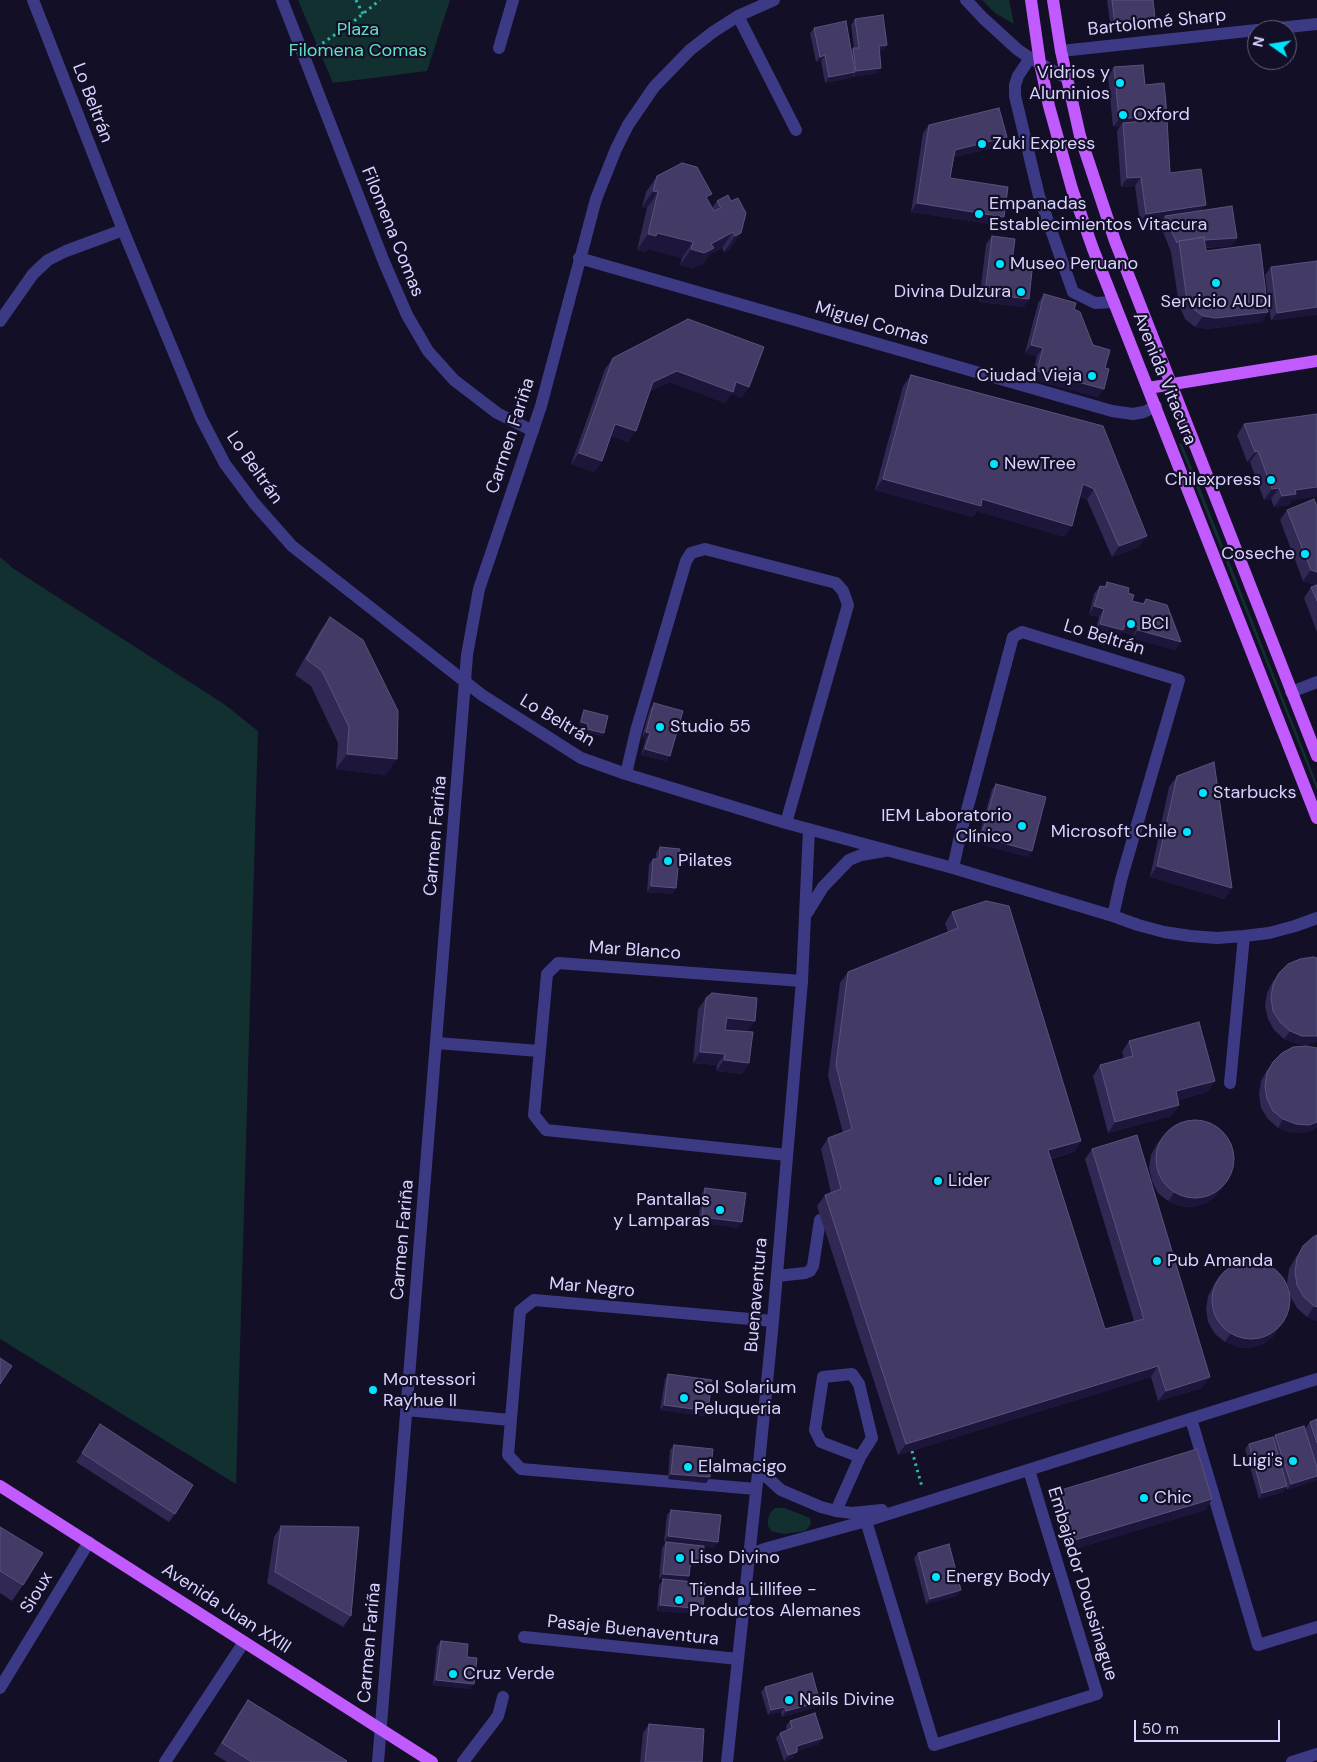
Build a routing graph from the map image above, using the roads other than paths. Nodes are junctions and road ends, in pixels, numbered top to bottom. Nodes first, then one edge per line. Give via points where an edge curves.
1 (33, 0) edge
2 (282, 0) edge
3 (513, 0) edge
4 (774, 0) edge
5 (966, 0) edge
6 (1031, 0) edge
7 (1052, 0) edge
8 (742, 9) edge
9 (1317, 24) edge
10 (1297, 26) edge
11 (1247, 31) edge
12 (499, 48) dead end
13 (1061, 51) junction
14 (1035, 61) junction
15 (1066, 78) junction
16 (796, 130) dead end
17 (123, 230) junction
18 (579, 258) junction
19 (1114, 302) junction
20 (0, 321) edge
21 (1317, 361) edge
22 (1171, 384) junction
23 (1148, 388) junction
24 (1156, 406) junction
25 (533, 430) junction
26 (465, 680) junction
27 (1317, 682) edge
28 (1291, 692) junction
29 (1314, 740) edge
30 (1317, 756) edge
31 (626, 774) junction
32 (1317, 818) edge
33 (786, 823) junction
34 (809, 829) junction
35 (888, 850) junction
36 (953, 868) junction
37 (806, 915) junction
38 (1112, 916) junction
39 (1317, 918) edge
40 (1244, 936) junction
41 (802, 981) junction
42 (437, 1043) junction
43 (539, 1051) junction
44 (1230, 1083) dead end
45 (787, 1154) junction
46 (820, 1220) dead end
47 (777, 1276) junction
48 (773, 1321) junction
49 (1317, 1380) edge
50 (406, 1410) junction
51 (1191, 1419) junction
52 (510, 1420) junction
53 (860, 1457) junction
54 (758, 1469) junction
55 (1029, 1470) junction
56 (0, 1486) edge
57 (756, 1489) junction
58 (905, 1509) junction
59 (836, 1511) junction
60 (866, 1521) junction
61 (89, 1542) junction
62 (748, 1555) junction
63 (1317, 1627) edge
64 (524, 1637) dead end
65 (244, 1642) junction
66 (738, 1659) junction
67 (0, 1688) edge
68 (503, 1697) dead end
69 (380, 1729) junction
70 (1317, 1754) edge
71 (165, 1762) edge
72 (378, 1762) edge
73 (432, 1762) edge
74 (463, 1762) edge
75 (727, 1762) edge
76 (1292, 1762) edge

1 - 17 street, Lo Beltrán
2 - 25 street, Filomena Comas via 384,262 407,315 428,352 454,380 497,413
3 - 12 street
4 - 8 street, Carmen Fariña
5 - 14 street
6 - 14 main road, Avenida Vitacura
7 - 13 main road, Avenida Vitacura
8 - 16 street
8 - 18 street, Carmen Fariña via 669,70 641,106 605,174
9 - 10 street, Bartolomé Sharp
11 - 13 street, Bartolomé Sharp
13 - 15 main road, Avenida Vitacura
14 - 15 street
14 - 19 main road, Avenida Vitacura via 1072,189
14 - 19 street via 1018,76 1015,86 1039,196 1073,292 1095,303
15 - 22 main road, Avenida Vitacura via 1096,186
17 - 20 street via 48,260 33,274
17 - 26 street, Lo Beltrán via 201,418 225,464 254,503 292,546
18 - 24 street, Miguel Comas via 1112,411 1133,414
18 - 25 street, Carmen Fariña via 557,351
19 - 23 main road, Avenida Vitacura
21 - 22 main road
22 - 23 main road
22 - 28 main road, Avenida Vitacura
23 - 24 main road, Avenida Vitacura
24 - 32 main road, Avenida Vitacura
25 - 26 street, Carmen Fariña via 479,589
26 - 31 street, Lo Beltrán via 482,695 581,758
26 - 42 street, Carmen Fariña
27 - 28 street
28 - 29 main road, Avenida Vitacura
29 - 30 main road, Avenida Vitacura
31 - 33 street, Lo Beltrán
31 - 33 street via 690,553 705,549 836,583 848,605
33 - 34 street, Lo Beltrán
34 - 35 street, Lo Beltrán
34 - 37 street, Buenaventura
35 - 36 street, Lo Beltrán
35 - 37 street via 849,860 823,886
36 - 38 street, Lo Beltrán
36 - 38 street, Lo Beltrán via 1013,637 1022,632 1180,680
37 - 41 street, Buenaventura
38 - 40 street, Lo Beltrán via 1181,935
39 - 40 street, Lo Beltrán
40 - 44 street
41 - 43 street, Mar Blanco via 558,963 547,974
41 - 45 street, Buenaventura
42 - 43 street
42 - 50 street, Carmen Fariña
43 - 45 street, Mar Blanco via 534,1115 546,1130
45 - 47 street, Buenaventura
46 - 47 street via 814,1266 805,1273
47 - 48 street, Buenaventura
48 - 52 street, Mar Negro via 534,1300 520,1311
48 - 54 street, Buenaventura
49 - 51 street, Embajador Doussinague
50 - 52 street
50 - 69 street, Carmen Fariña
51 - 55 street, Embajador Doussinague
51 - 63 street via 1258,1645
52 - 57 street, Mar Negro via 508,1455 521,1468
53 - 53 street via 872,1438 859,1384 852,1374 823,1377 816,1430 821,1442
53 - 59 street
54 - 57 street, Buenaventura
54 - 59 street, Embajador Doussinague via 781,1490
55 - 58 street, Embajador Doussinague
55 - 60 street, Embajador Doussinague via 1097,1694 934,1745
56 - 61 main road, Avenida Juan XXIII
57 - 62 street, Buenaventura
58 - 59 street, Embajador Doussinague
58 - 60 street, Embajador Doussinague
60 - 62 street, Embajador Doussinague
61 - 65 main road, Avenida Juan XXIII
61 - 67 street, Sioux
62 - 66 street, Buenaventura
64 - 66 street, Pasaje Buenaventura
65 - 69 main road, Avenida Juan XXIII
65 - 71 street
66 - 75 street, Buenaventura
68 - 74 street via 498,1716
69 - 72 street, Carmen Fariña
69 - 73 main road, Avenida Juan XXIII
70 - 76 street

